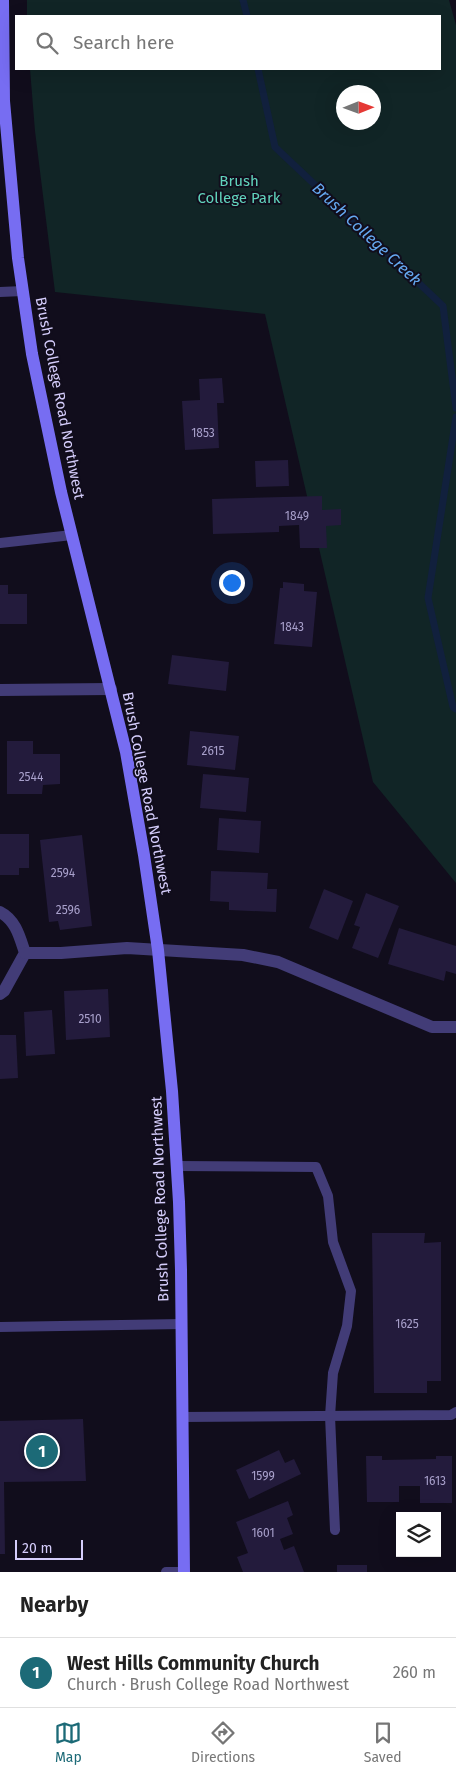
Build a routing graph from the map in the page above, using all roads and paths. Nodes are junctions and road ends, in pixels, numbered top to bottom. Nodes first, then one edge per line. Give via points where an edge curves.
1 (3, 0) edge
2 (2, 101) edge
3 (23, 291) junction
4 (0, 292) edge
5 (72, 535) junction
6 (0, 543) edge
7 (111, 689) junction
8 (0, 690) edge
9 (0, 912) edge
10 (158, 950) junction
11 (24, 953) junction
12 (0, 994) edge
13 (456, 1027) edge
14 (177, 1166) junction
15 (182, 1324) junction
16 (0, 1327) edge
17 (456, 1412) edge
18 (330, 1416) junction
19 (182, 1417) junction
20 (335, 1530) dead end
21 (166, 1572) edge
22 (184, 1572) edge

1 - 2 street, Brush College Road Northwest
2 - 3 street, Brush College Road Northwest
3 - 4 lane
3 - 5 street, Brush College Road Northwest via 32,354
5 - 6 lane
5 - 7 street, Brush College Road Northwest
7 - 8 street
7 - 10 street, Brush College Road Northwest via 126,752
9 - 11 street via 17,929
10 - 11 street via 127,948
10 - 13 street via 243,955 278,962 432,1027
10 - 14 street, Brush College Road Northwest
11 - 12 street
14 - 15 street, Brush College Road Northwest
14 - 18 lane via 316,1167 328,1196 333,1242 351,1291 347,1326 333,1373
15 - 16 lane
15 - 19 street, Brush College Road Northwest
17 - 18 lane via 451,1415
18 - 19 lane
18 - 20 lane
19 - 22 street, Brush College Road Northwest
21 - 22 lane

